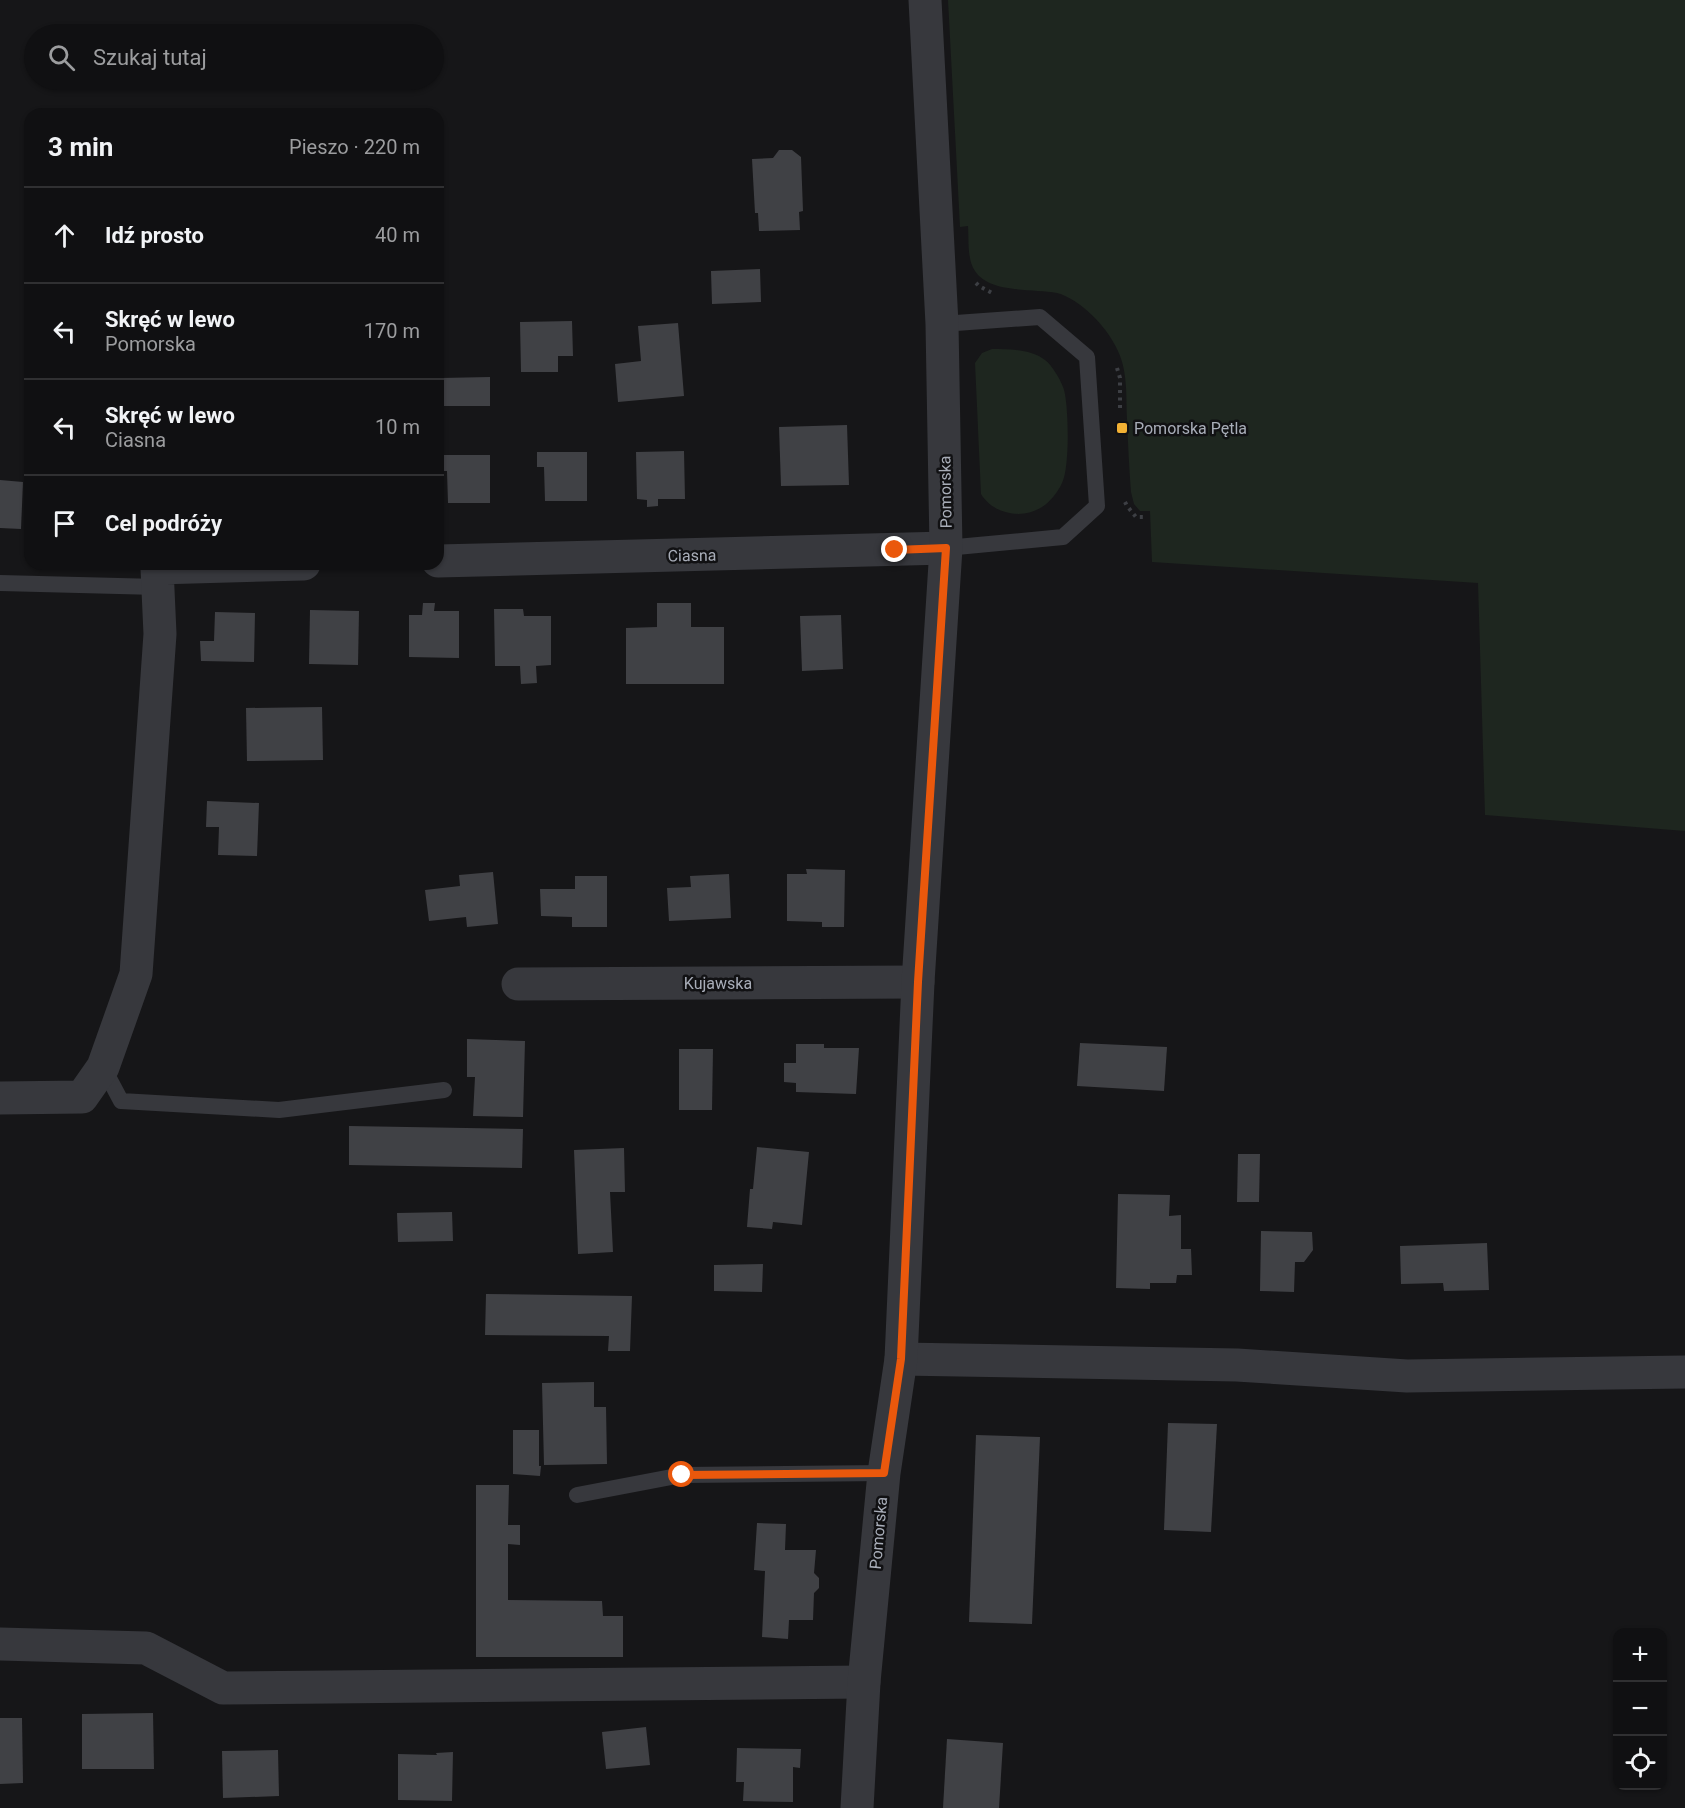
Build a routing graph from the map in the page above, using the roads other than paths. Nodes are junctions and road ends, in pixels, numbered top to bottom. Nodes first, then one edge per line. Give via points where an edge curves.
1 (925, 0) edge
2 (942, 324) junction
3 (946, 548) junction
4 (444, 561) edge
5 (236, 570) edge
6 (157, 577) junction
7 (0, 583) edge
8 (918, 982) junction
9 (518, 984) dead end
10 (103, 1067) junction
11 (444, 1090) dead end
12 (0, 1098) edge
13 (901, 1359) junction
14 (1685, 1372) edge
15 (884, 1473) junction
16 (577, 1495) dead end
17 (0, 1644) edge
18 (864, 1682) junction
19 (857, 1808) edge

1 - 2 street, Pomorska
2 - 3 street, Pomorska
2 - 3 lane via 1040,317 1087,357 1097,506 1064,537
3 - 4 street, Ciasna
3 - 8 street, Pomorska
5 - 6 street
6 - 7 lane
6 - 10 street via 160,634 136,974
8 - 9 street, Kujawska
8 - 13 street, Pomorska
10 - 11 lane via 121,1101 279,1110
10 - 12 street via 82,1097
13 - 14 street via 1237,1365 1407,1376
13 - 15 street, Pomorska
15 - 16 lane via 682,1475
15 - 18 street, Pomorska
17 - 18 street via 146,1648 223,1688
18 - 19 street, Pomorska

